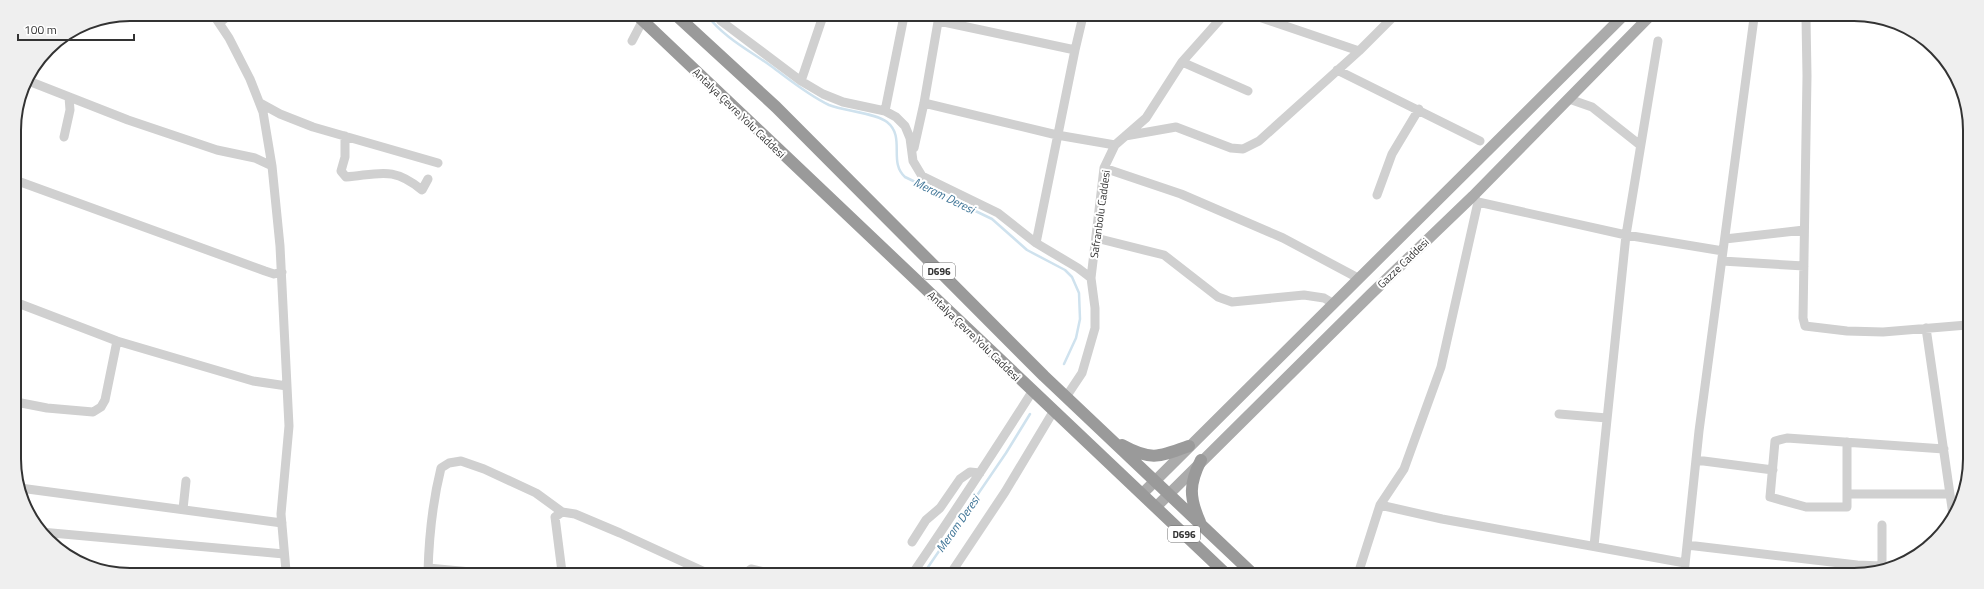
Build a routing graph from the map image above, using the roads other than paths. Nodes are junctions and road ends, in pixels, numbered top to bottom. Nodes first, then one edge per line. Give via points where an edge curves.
1 (222, 21) edge
2 (639, 21) edge
3 (643, 21) edge
4 (683, 21) edge
5 (721, 21) edge
6 (821, 21) edge
7 (903, 21) edge
8 (939, 21) edge
9 (948, 21) edge
10 (1082, 21) edge
11 (1219, 21) edge
12 (1273, 21) edge
13 (1389, 21) edge
14 (1618, 21) edge
15 (1645, 21) edge
16 (1754, 21) edge
17 (1806, 21) edge
18 (219, 23) joint
19 (632, 41) dead end
20 (1658, 41) dead end
21 (1075, 50) junction
22 (1359, 51) junction
23 (1182, 62) junction
24 (1337, 70) junction
25 (801, 81) junction
26 (32, 82) edge
27 (1248, 91) dead end
28 (69, 96) junction
29 (1569, 100) junction
30 (260, 103) junction
31 (924, 103) junction
32 (1419, 109) junction
33 (885, 111) junction
34 (1057, 135) junction
35 (64, 136) dead end
36 (345, 136) junction
37 (1124, 136) junction
38 (1480, 141) dead end
39 (1115, 145) junction
40 (1640, 145) junction
41 (913, 151) junction
42 (438, 163) dead end
43 (272, 166) junction
44 (1104, 168) junction
45 (428, 179) dead end
46 (21, 182) edge
47 (1377, 195) dead end
48 (1475, 199) junction
49 (1804, 230) junction
50 (1626, 235) junction
51 (1096, 238) junction
52 (1725, 239) junction
53 (1036, 243) junction
54 (1723, 251) junction
55 (1722, 261) junction
56 (1804, 266) junction
57 (282, 272) junction
58 (1091, 278) junction
59 (1358, 278) junction
60 (21, 304) edge
61 (1334, 304) junction
62 (1963, 325) edge
63 (1926, 328) junction
64 (117, 341) junction
65 (287, 386) junction
66 (1032, 392) junction
67 (1066, 397) junction
68 (21, 403) edge
69 (1053, 412) junction
70 (1559, 414) dead end
71 (1606, 418) junction
72 (1108, 438) junction
73 (1847, 442) junction
74 (1189, 446) junction
75 (1944, 449) junction
76 (1202, 460) junction
77 (1696, 460) junction
78 (1773, 470) junction
79 (980, 473) junction
80 (186, 481) dead end
81 (1155, 481) junction
82 (25, 489) edge
83 (1142, 494) junction
84 (1168, 494) junction
85 (1847, 494) junction
86 (1950, 494) junction
87 (1380, 505) junction
88 (1952, 507) edge
89 (1156, 508) junction
90 (183, 509) junction
91 (562, 512) junction
92 (282, 522) junction
93 (1882, 525) dead end
94 (1202, 526) junction
95 (50, 533) edge
96 (912, 542) dead end
97 (1686, 545) junction
98 (1594, 546) junction
99 (284, 554) junction
100 (1685, 563) junction
101 (1882, 564) edge
102 (1857, 565) junction
103 (1874, 566) edge
104 (286, 568) edge
105 (428, 568) edge
106 (561, 568) edge
107 (696, 568) edge
108 (916, 568) edge
109 (954, 568) edge
110 (1219, 568) edge
111 (1246, 568) edge
112 (1360, 568) edge
113 (1685, 568) edge
114 (1857, 568) edge

1 - 18 street
2 - 19 street
3 - 66 highway, Antalya Çevre Yolu Caddesi / D696
4 - 67 highway, Antalya Çevre Yolu Caddesi / D696 via 776,107
5 - 25 street
6 - 25 street
7 - 33 street
8 - 31 street
9 - 21 street
10 - 21 street
11 - 23 street, Safranbolu Caddesi
12 - 22 street
13 - 22 street
14 - 59 main road, Gazze Caddesi
15 - 29 main road, Gazze Caddesi
16 - 52 street
17 - 49 street
18 - 30 street via 250,79
20 - 40 street
21 - 34 street
22 - 24 street
23 - 27 street
23 - 37 street, Safranbolu Caddesi via 1146,118
24 - 32 street
24 - 37 street via 1259,140 1243,149 1231,148 1176,127
25 - 33 street via 843,102
26 - 28 street
28 - 35 street via 70,110
28 - 43 street via 128,120 216,150 255,158
29 - 40 street via 1592,107
29 - 48 main road, Gazze Caddesi
30 - 36 street via 287,117
30 - 43 street
31 - 34 street
31 - 41 street
32 - 38 street
32 - 47 street via 1392,154
33 - 41 street via 905,126
34 - 39 street
34 - 53 street
36 - 42 street
36 - 45 street via 345,157 341,171 346,177 385,172 412,181 422,190
37 - 39 street, Safranbolu Caddesi
39 - 44 street, Safranbolu Caddesi
40 - 50 street
41 - 53 street via 913,161 922,176 998,213
43 - 57 street
44 - 51 street, Safranbolu Caddesi
44 - 59 street via 1181,194 1283,238
46 - 57 street via 265,271 274,274
48 - 50 street
48 - 76 main road, Gazze Caddesi
48 - 87 street via 1441,367 1404,469
49 - 52 street
49 - 56 street
50 - 54 street
50 - 71 street
51 - 58 street, Safranbolu Caddesi
51 - 61 street via 1164,255 1218,297 1232,302 1304,295 1324,298
52 - 54 street
53 - 58 street
54 - 55 street
55 - 56 street
55 - 77 street
56 - 63 street via 1805,326 1883,332
57 - 65 street
58 - 67 street, Safranbolu Caddesi via 1095,328 1082,373
59 - 61 main road, Gazze Caddesi
60 - 64 street
61 - 74 main road, Gazze Caddesi
62 - 63 street
63 - 75 street
64 - 65 street via 253,381
64 - 68 street via 105,400 101,407 93,412
65 - 92 street via 289,426
66 - 69 highway, Antalya Çevre Yolu Caddesi / D696
66 - 79 street
67 - 72 highway, Antalya Çevre Yolu Caddesi / D696
69 - 83 highway, Antalya Çevre Yolu Caddesi / D696
69 - 109 street via 1005,492
70 - 71 street
71 - 98 street
72 - 74 highway via 1130,450 1156,457
72 - 81 highway, Antalya Çevre Yolu Caddesi / D696
73 - 75 street
73 - 78 street via 1787,438 1776,440
73 - 85 street
74 - 81 main road, Gazze Caddesi
75 - 86 street
76 - 84 main road, Gazze Caddesi
76 - 94 highway via 1194,476 1191,494
77 - 78 street
77 - 97 street
78 - 85 street via 1770,497 1806,506 1846,507
79 - 96 street via 970,472 960,479 940,508 926,520
79 - 108 street
80 - 90 street
81 - 83 main road, Gazze Caddesi
81 - 84 highway, Antalya Çevre Yolu Caddesi / D696
82 - 90 street
83 - 89 highway, Antalya Çevre Yolu Caddesi / D696
84 - 89 main road, Gazze Caddesi
84 - 94 highway, Antalya Çevre Yolu Caddesi / D696
85 - 86 street
86 - 88 street
87 - 98 street via 1442,519
87 - 112 street
89 - 110 highway, Antalya Çevre Yolu Caddesi / D696
90 - 92 street
91 - 105 street via 536,493 484,469 461,462 449,463 441,468 433,499
91 - 106 street via 555,517
91 - 107 street via 575,514 614,530
92 - 99 street
93 - 101 street
94 - 111 highway, Antalya Çevre Yolu Caddesi / D696
95 - 99 street
97 - 100 street
97 - 102 street
98 - 100 street
99 - 104 street
100 - 113 street
102 - 103 street
102 - 114 street

